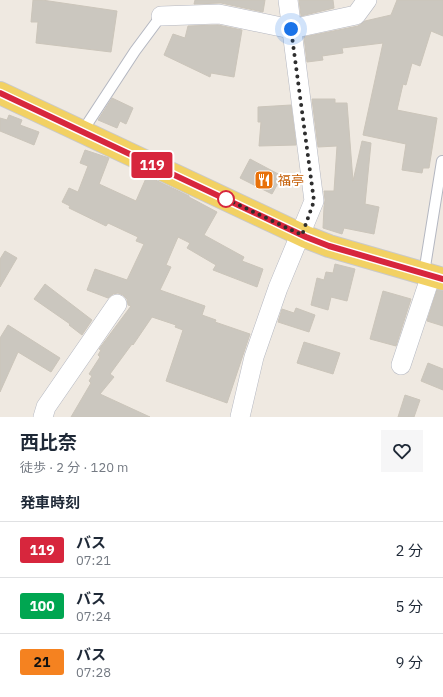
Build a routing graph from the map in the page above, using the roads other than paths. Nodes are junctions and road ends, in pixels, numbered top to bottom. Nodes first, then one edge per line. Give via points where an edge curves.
1 (288, 0) edge
2 (367, 0) edge
3 (161, 16) joint
4 (291, 29) junction
5 (0, 93) edge
6 (82, 132) junction
7 (442, 161) dead end
8 (302, 235) junction
9 (433, 276) edge
10 (117, 304) dead end
11 (401, 365) dead end
12 (44, 417) edge
13 (240, 417) edge

1 - 4 street
2 - 4 street via 356,15
3 - 4 street via 219,14
3 - 6 lane
4 - 8 street via 314,201
5 - 6 main road
6 - 8 main road
7 - 9 lane
8 - 9 main road via 329,246
8 - 13 street via 278,288 257,350
9 - 11 street
10 - 12 street via 46,407

